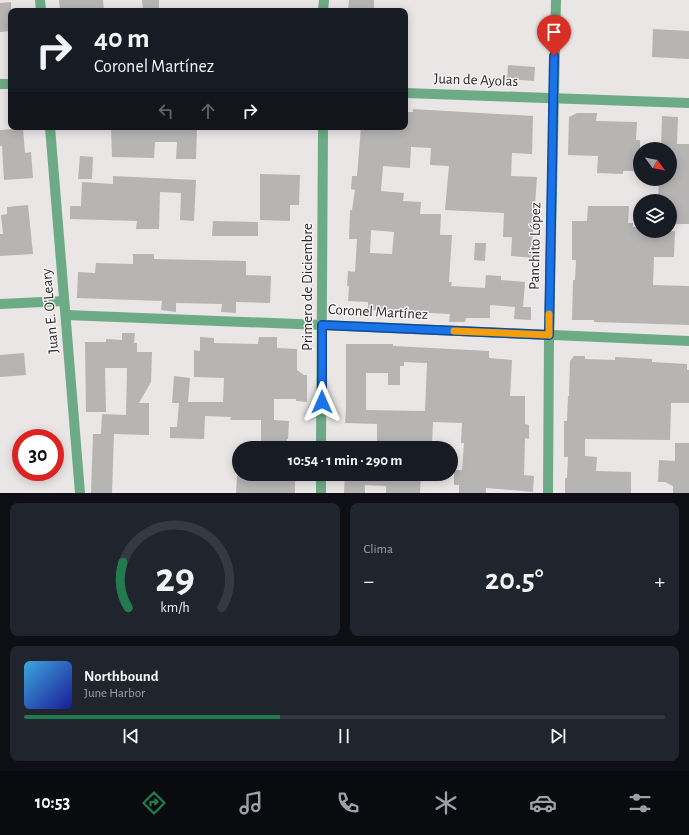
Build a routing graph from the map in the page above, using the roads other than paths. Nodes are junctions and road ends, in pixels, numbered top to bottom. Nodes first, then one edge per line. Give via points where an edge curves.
1 (556, 0) edge
2 (408, 93) edge
3 (553, 98) junction
4 (689, 103) edge
5 (50, 130) edge
6 (323, 130) edge
7 (64, 301) junction
8 (0, 304) edge
9 (66, 315) junction
10 (322, 325) junction
11 (549, 335) junction
12 (689, 341) edge
13 (321, 441) edge
14 (321, 481) edge
15 (80, 493) edge
16 (321, 493) edge
17 (548, 493) edge

1 - 3 street, Panchito López
2 - 3 street, Juan de Ayolas
3 - 4 street, Juan de Ayolas
3 - 11 street, Panchito López
5 - 7 street, Juan E. O'Leary
6 - 10 street, Primero de Diciembre
7 - 8 street
7 - 9 street, Juan E. O'Leary
9 - 10 street, Coronel Martínez
9 - 15 street, Juan E. O'Leary
10 - 11 street, Coronel Martínez
10 - 13 street, Primero de Diciembre
11 - 12 street, Coronel Martínez
11 - 17 street, Panchito López
14 - 16 street

